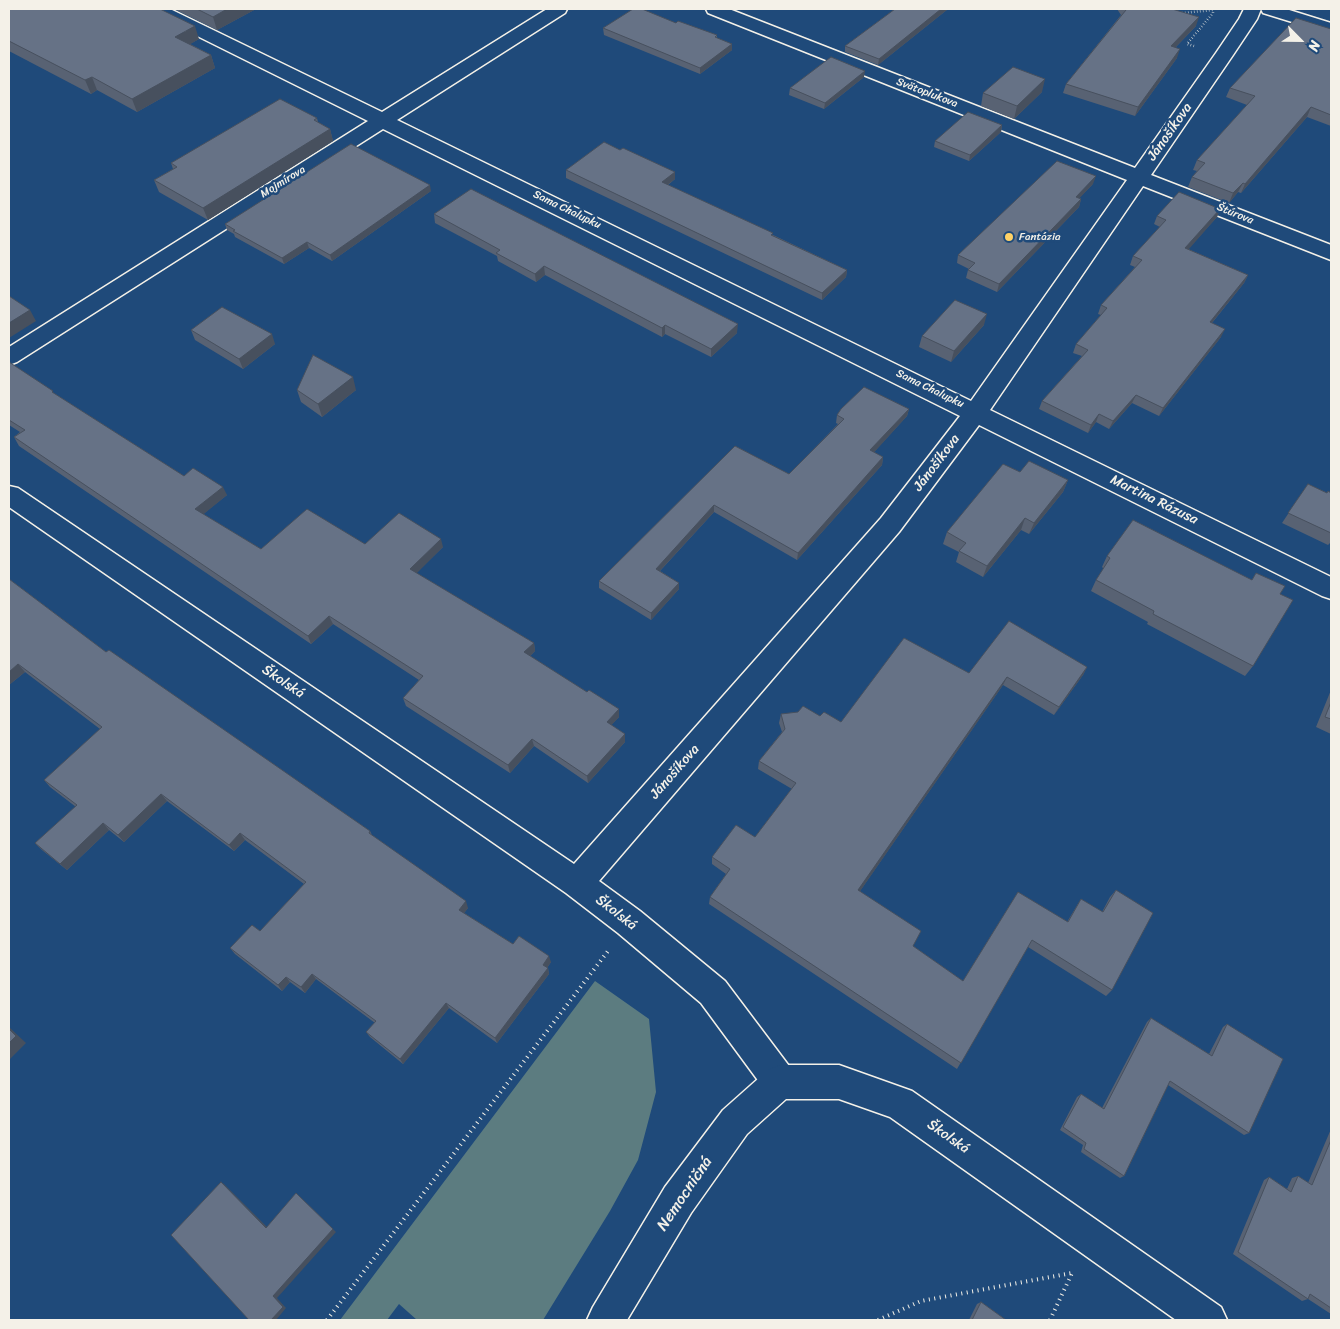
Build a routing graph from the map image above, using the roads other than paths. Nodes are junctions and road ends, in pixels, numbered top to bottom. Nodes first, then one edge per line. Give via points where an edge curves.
1 (157, 9) edge
2 (559, 9) edge
3 (714, 9) edge
4 (1252, 9) edge
5 (1269, 9) edge
6 (1331, 29) edge
7 (382, 120) junction
8 (1140, 176) junction
9 (1331, 252) edge
10 (9, 357) edge
11 (976, 412) junction
12 (9, 495) edge
13 (1331, 588) edge
14 (577, 883) junction
15 (780, 1082) junction
16 (606, 1320) edge
17 (1208, 1320) edge

1 - 7 street, Sama Chalupku
2 - 7 street, Mojmírova
3 - 8 street, Svätoplukova
4 - 8 street, Jánošíkova
5 - 6 street
7 - 10 street, Mojmírova
7 - 11 street, Sama Chalupku
8 - 9 street, Štúrova
8 - 11 street, Jánošíkova
11 - 13 street, Martina Rázusa
11 - 14 street, Jánošíkova via 890,525
12 - 14 street, Školská
14 - 15 street, Školská via 713,992
15 - 16 street, Nemocničná via 735,1122 678,1200
15 - 17 street, Školská via 839,1082 900,1103

